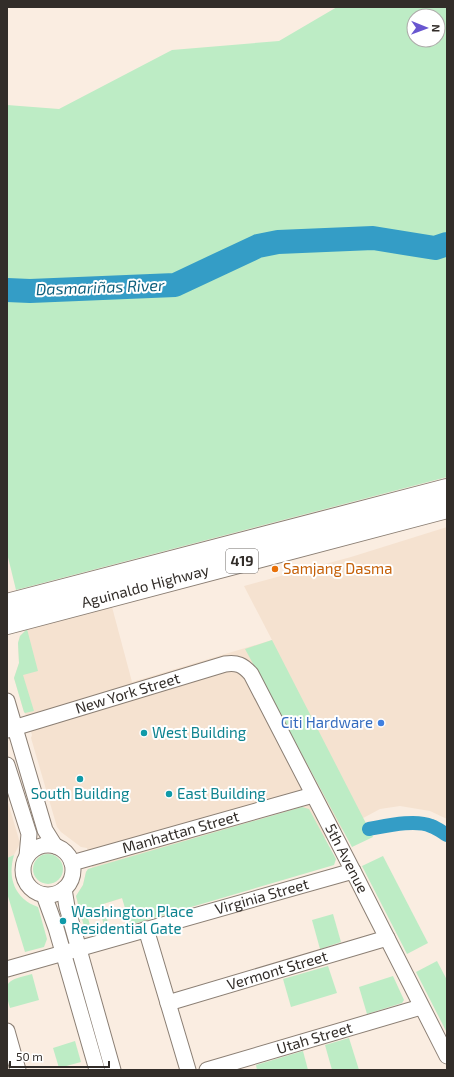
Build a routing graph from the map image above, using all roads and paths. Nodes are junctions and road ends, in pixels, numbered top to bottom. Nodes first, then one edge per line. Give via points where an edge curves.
1 (447, 490) edge
2 (447, 507) edge
3 (349, 525) junction
4 (7, 605) edge
5 (7, 623) edge
6 (241, 664) joint
7 (7, 701) edge
8 (11, 729) edge
9 (7, 765) edge
10 (313, 794) junction
11 (55, 846) junction
12 (27, 856) junction
13 (72, 863) junction
14 (353, 871) junction
15 (64, 889) junction
16 (44, 895) junction
17 (146, 929) junction
18 (387, 938) junction
19 (78, 948) junction
20 (63, 952) junction
21 (7, 969) edge
22 (168, 1003) junction
23 (422, 1007) junction
24 (8, 1041) edge
25 (447, 1056) edge
26 (18, 1070) edge
27 (97, 1070) edge
28 (113, 1070) edge
29 (188, 1070) edge
30 (207, 1070) edge

1 - 3 main road, Aguinaldo Highway / 419
2 - 3 main road, Aguinaldo Highway / 419
3 - 4 main road, Aguinaldo Highway / 419
3 - 5 main road, Aguinaldo Highway / 419
6 - 8 street, New York Street via 225,664
6 - 10 street, 5th Avenue via 251,674
7 - 8 street
8 - 11 street via 45,830
9 - 12 street via 29,834
10 - 13 street, Manhattan Street
10 - 14 street, 5th Avenue
11 - 12 street via 40,846
11 - 13 street via 63,850
12 - 16 street via 23,872 25,880 29,887
13 - 15 street via 72,877
14 - 17 street, Virginia Street
14 - 18 street, 5th Avenue
15 - 16 street via 51,895
15 - 19 street
16 - 20 street
17 - 19 street, Virginia Street
17 - 22 street
18 - 22 street, Vermont Street
18 - 23 street, 5th Avenue
19 - 20 street, Virginia Street
19 - 28 street
20 - 21 street, Virginia Street
20 - 27 street
22 - 29 street
23 - 25 street, 5th Avenue
23 - 30 street, Utah Street
24 - 26 street

